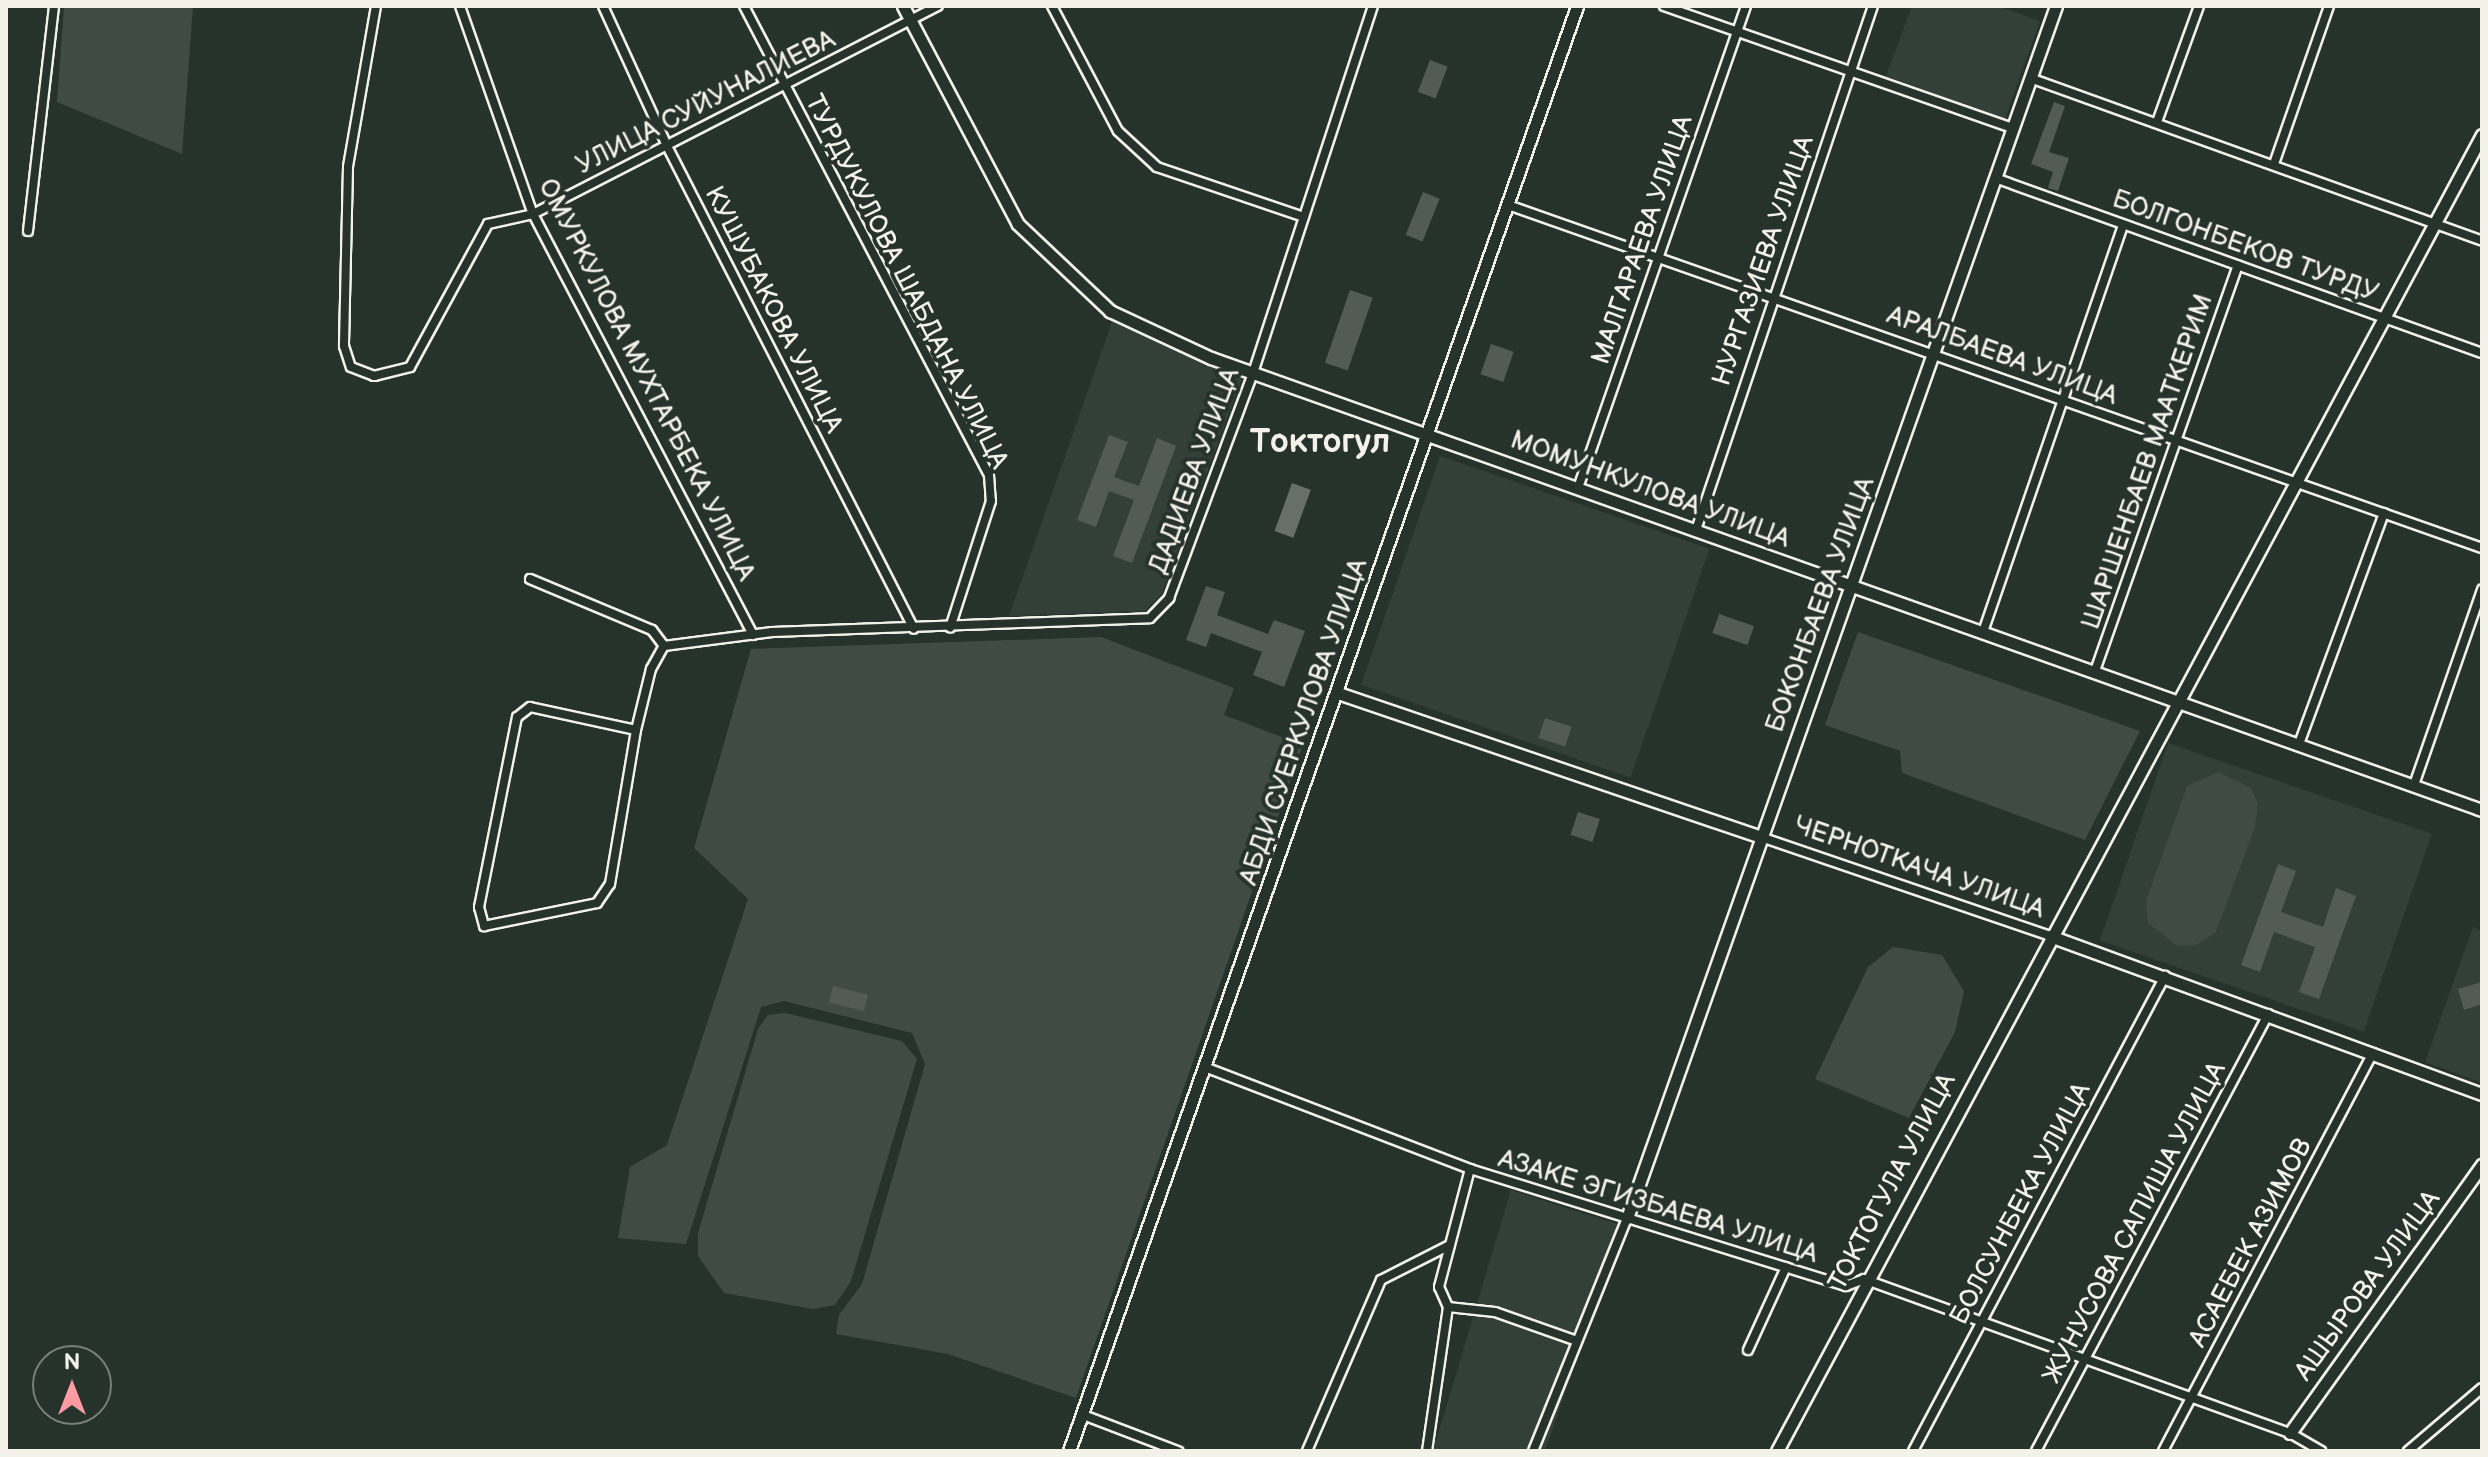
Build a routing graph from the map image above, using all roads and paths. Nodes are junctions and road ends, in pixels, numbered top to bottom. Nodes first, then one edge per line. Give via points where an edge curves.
1 (54, 6) edge
2 (376, 6) edge
3 (460, 6) edge
4 (603, 6) edge
5 (744, 6) edge
6 (903, 6) edge
7 (938, 6) edge
8 (1052, 6) edge
9 (1373, 6) edge
10 (1577, 6) edge
11 (1664, 6) edge
12 (1746, 6) edge
13 (1873, 6) edge
14 (2056, 6) edge
15 (2199, 6) edge
16 (2329, 6) edge
17 (910, 21) junction
18 (1737, 32) junction
19 (1850, 71) junction
20 (2030, 78) junction
21 (782, 86) junction
22 (2157, 122) junction
23 (2013, 128) junction
24 (2482, 135) edge
25 (667, 146) junction
26 (2274, 164) junction
27 (1995, 178) junction
28 (1508, 205) junction
29 (533, 214) junction
30 (1304, 217) junction
31 (2434, 223) junction
32 (2123, 225) junction
33 (28, 231) dead end
34 (2482, 241) edge
35 (1659, 257) junction
36 (2238, 266) junction
37 (1773, 296) junction
38 (2383, 318) junction
39 (1933, 353) junction
40 (2482, 353) edge
41 (1253, 373) junction
42 (2064, 399) junction
43 (1428, 435) junction
44 (2177, 439) junction
45 (2295, 482) junction
46 (1578, 488) junction
47 (2384, 513) junction
48 (1696, 530) junction
49 (2482, 548) edge
50 (530, 579) dead end
51 (1851, 585) junction
52 (2482, 590) edge
53 (950, 628) junction
54 (914, 629) junction
55 (1983, 632) junction
56 (753, 635) junction
57 (664, 646) junction
58 (2095, 671) junction
59 (1338, 693) junction
60 (2177, 700) junction
61 (636, 730) junction
62 (2299, 744) junction
63 (2414, 785) junction
64 (2482, 810) edge
65 (1761, 837) junction
66 (2050, 936) junction
67 (2165, 976) junction
68 (2268, 1014) junction
69 (2373, 1053) junction
70 (1207, 1068) junction
71 (2482, 1094) edge
72 (2482, 1165) edge
73 (1470, 1169) junction
74 (1627, 1218) junction
75 (1450, 1245) junction
76 (1786, 1267) junction
77 (1864, 1279) junction
78 (1448, 1307) junction
79 (1981, 1321) junction
80 (1577, 1341) junction
81 (1748, 1350) dead end
82 (2086, 1359) junction
83 (2482, 1388) edge
84 (2192, 1398) junction
85 (1083, 1415) junction
86 (2290, 1433) junction
87 (1069, 1451) edge
88 (1178, 1451) edge
89 (1307, 1451) edge
90 (1427, 1451) edge
91 (1533, 1451) edge
92 (1777, 1451) edge
93 (1913, 1451) edge
94 (2036, 1451) edge
95 (2163, 1451) edge
96 (2321, 1451) edge
97 (2408, 1451) edge

1 - 33 street
2 - 29 street, УЛИЦА СУЙУНАЛИЕВА via 348,167 344,346 351,367 374,376 410,367 488,224
3 - 29 street, ОМУРКУЛОВА МУХТАРБЕКА УЛИЦА
4 - 25 street, КУШУБАКОВА УЛИЦА
5 - 21 street, ТУРДУКУЛОВА ШАБДАНА УЛИЦА
6 - 17 street, МОМУНКУЛОВА УЛИЦА
7 - 17 street, УЛИЦА СУЙУНАЛИЕВА
8 - 30 street via 1118,131 1157,167
9 - 30 street, ДАДИЕВА УЛИЦА
10 - 28 street, АБДИ СУЕРКУЛОВА УЛИЦА
11 - 18 street
12 - 18 street, МАЛГАРАЕВА УЛИЦА
13 - 19 street, НУРГАЗИЕВА УЛИЦА
14 - 20 street, БОКОНБАЕВА УЛИЦА
15 - 22 street
16 - 26 street
17 - 21 street, УЛИЦА СУЙУНАЛИЕВА
17 - 41 street, МОМУНКУЛОВА УЛИЦА via 1018,224 1110,311
18 - 19 street
18 - 35 street, МАЛГАРАЕВА УЛИЦА
19 - 23 street
19 - 37 street, НУРГАЗИЕВА УЛИЦА
20 - 22 street
20 - 23 street, БОКОНБАЕВА УЛИЦА
21 - 25 street, УЛИЦА СУЙУНАЛИЕВА
21 - 53 street, ТУРДУКУЛОВА ШАБДАНА УЛИЦА via 989,475 991,501
22 - 26 street
23 - 27 street, БОКОНБАЕВА УЛИЦА
24 - 31 street, ТОКТОГУЛА УЛИЦА
25 - 29 street, УЛИЦА СУЙУНАЛИЕВА
25 - 54 street, КУШУБАКОВА УЛИЦА
26 - 31 street
27 - 32 street, БОЛГОНБЕКОВ ТУРДУ
27 - 39 street, БОКОНБАЕВА УЛИЦА
28 - 35 street, АРАЛБАЕВА УЛИЦА
28 - 43 street, АБДИ СУЕРКУЛОВА УЛИЦА
29 - 56 street, ОМУРКУЛОВА МУХТАРБЕКА УЛИЦА
30 - 41 street, ДАДИЕВА УЛИЦА
31 - 34 street
31 - 38 street, ТОКТОГУЛА УЛИЦА
32 - 36 street, БОЛГОНБЕКОВ ТУРДУ
32 - 42 street
35 - 37 street, АРАЛБАЕВА УЛИЦА
35 - 46 street, МАЛГАРАЕВА УЛИЦА
36 - 38 street, БОЛГОНБЕКОВ ТУРДУ
36 - 44 street, ШАРШЕНБАЕВ МААТКЕРИМ
37 - 39 street, АРАЛБАЕВА УЛИЦА
37 - 48 street, НУРГАЗИЕВА УЛИЦА
38 - 40 street, БОЛГОНБЕКОВ ТУРДУ
38 - 45 street, ТОКТОГУЛА УЛИЦА
39 - 42 street, АРАЛБАЕВА УЛИЦА
39 - 51 street, БОКОНБАЕВА УЛИЦА
41 - 43 street, МОМУНКУЛОВА УЛИЦА
41 - 53 street, ДАДИЕВА УЛИЦА via 1169,598 1150,618
42 - 44 street, АРАЛБАЕВА УЛИЦА
42 - 55 street
43 - 46 street, МОМУНКУЛОВА УЛИЦА
43 - 59 street, АБДИ СУЕРКУЛОВА УЛИЦА
44 - 45 street, АРАЛБАЕВА УЛИЦА
44 - 58 street, ШАРШЕНБАЕВ МААТКЕРИМ
45 - 47 street, АРАЛБАЕВА УЛИЦА
45 - 60 street, ТОКТОГУЛА УЛИЦА
46 - 48 street, МОМУНКУЛОВА УЛИЦА
47 - 49 street, АРАЛБАЕВА УЛИЦА
47 - 62 street
48 - 51 street, МОМУНКУЛОВА УЛИЦА
50 - 57 street via 652,630
51 - 55 street, МОМУНКУЛОВА УЛИЦА
51 - 65 street, БОКОНБАЕВА УЛИЦА
52 - 63 street
53 - 54 street, ДАДИЕВА УЛИЦА
54 - 56 street, ДАДИЕВА УЛИЦА
55 - 58 street, МОМУНКУЛОВА УЛИЦА
56 - 57 street, ДАДИЕВА УЛИЦА
57 - 61 street via 651,669
58 - 60 street, МОМУНКУЛОВА УЛИЦА
59 - 65 street, ЧЕРНОТКАЧА УЛИЦА
59 - 70 street, АБДИ СУЕРКУЛОВА УЛИЦА
60 - 62 street, МОМУНКУЛОВА УЛИЦА
60 - 66 street, ТОКТОГУЛА УЛИЦА
61 - 61 street via 530,707 517,717 479,907 484,926 597,903 610,884
62 - 63 street, МОМУНКУЛОВА УЛИЦА
63 - 64 street, МОМУНКУЛОВА УЛИЦА
65 - 66 street, ЧЕРНОТКАЧА УЛИЦА
65 - 74 street, БОКОНБАЕВА УЛИЦА
66 - 67 street, ЧЕРНОТКАЧА УЛИЦА
66 - 77 street, ТОКТОГУЛА УЛИЦА
67 - 68 street, ЧЕРНОТКАЧА УЛИЦА
67 - 79 street, БОЛСУНБЕКА УЛИЦА
68 - 69 street, ЧЕРНОТКАЧА УЛИЦА
68 - 82 street, ЖУНУСОВА САПИША УЛИЦА
69 - 71 street, ЧЕРНОТКАЧА УЛИЦА
69 - 84 street, АСАЕБЕК АЗИМОВ
70 - 73 street, АЗАКЕ ЭГИЗБАЕВА УЛИЦА
70 - 85 street, АБДИ СУЕРКУЛОВА УЛИЦА
72 - 86 street, АШЫРОВА УЛИЦА
73 - 74 street, АЗАКЕ ЭГИЗБАЕВА УЛИЦА
73 - 75 street
74 - 76 street, АЗАКЕ ЭГИЗБАЕВА УЛИЦА
74 - 80 street
75 - 78 street via 1439,1287
75 - 89 street via 1381,1280
76 - 77 street, АЗАКЕ ЭГИЗБАЕВА УЛИЦА via 1846,1286
76 - 81 street
77 - 79 street, АЗАКЕ ЭГИЗБАЕВА УЛИЦА
77 - 92 street, ТОКТОГУЛА УЛИЦА
78 - 80 street via 1495,1312
78 - 90 street
79 - 82 street, АЗАКЕ ЭГИЗБАЕВА УЛИЦА
79 - 93 street, БОЛСУНБЕКА УЛИЦА
80 - 91 street
82 - 84 street, АЗАКЕ ЭГИЗБАЕВА УЛИЦА
82 - 94 street, ЖУНУСОВА САПИША УЛИЦА
83 - 97 street
84 - 86 street, АЗАКЕ ЭГИЗБАЕВА УЛИЦА
84 - 95 street, АСАЕБЕК АЗИМОВ
85 - 87 street, АБДИ СУЕРКУЛОВА УЛИЦА
85 - 88 street
86 - 96 street, АЗАКЕ ЭГИЗБАЕВА УЛИЦА

